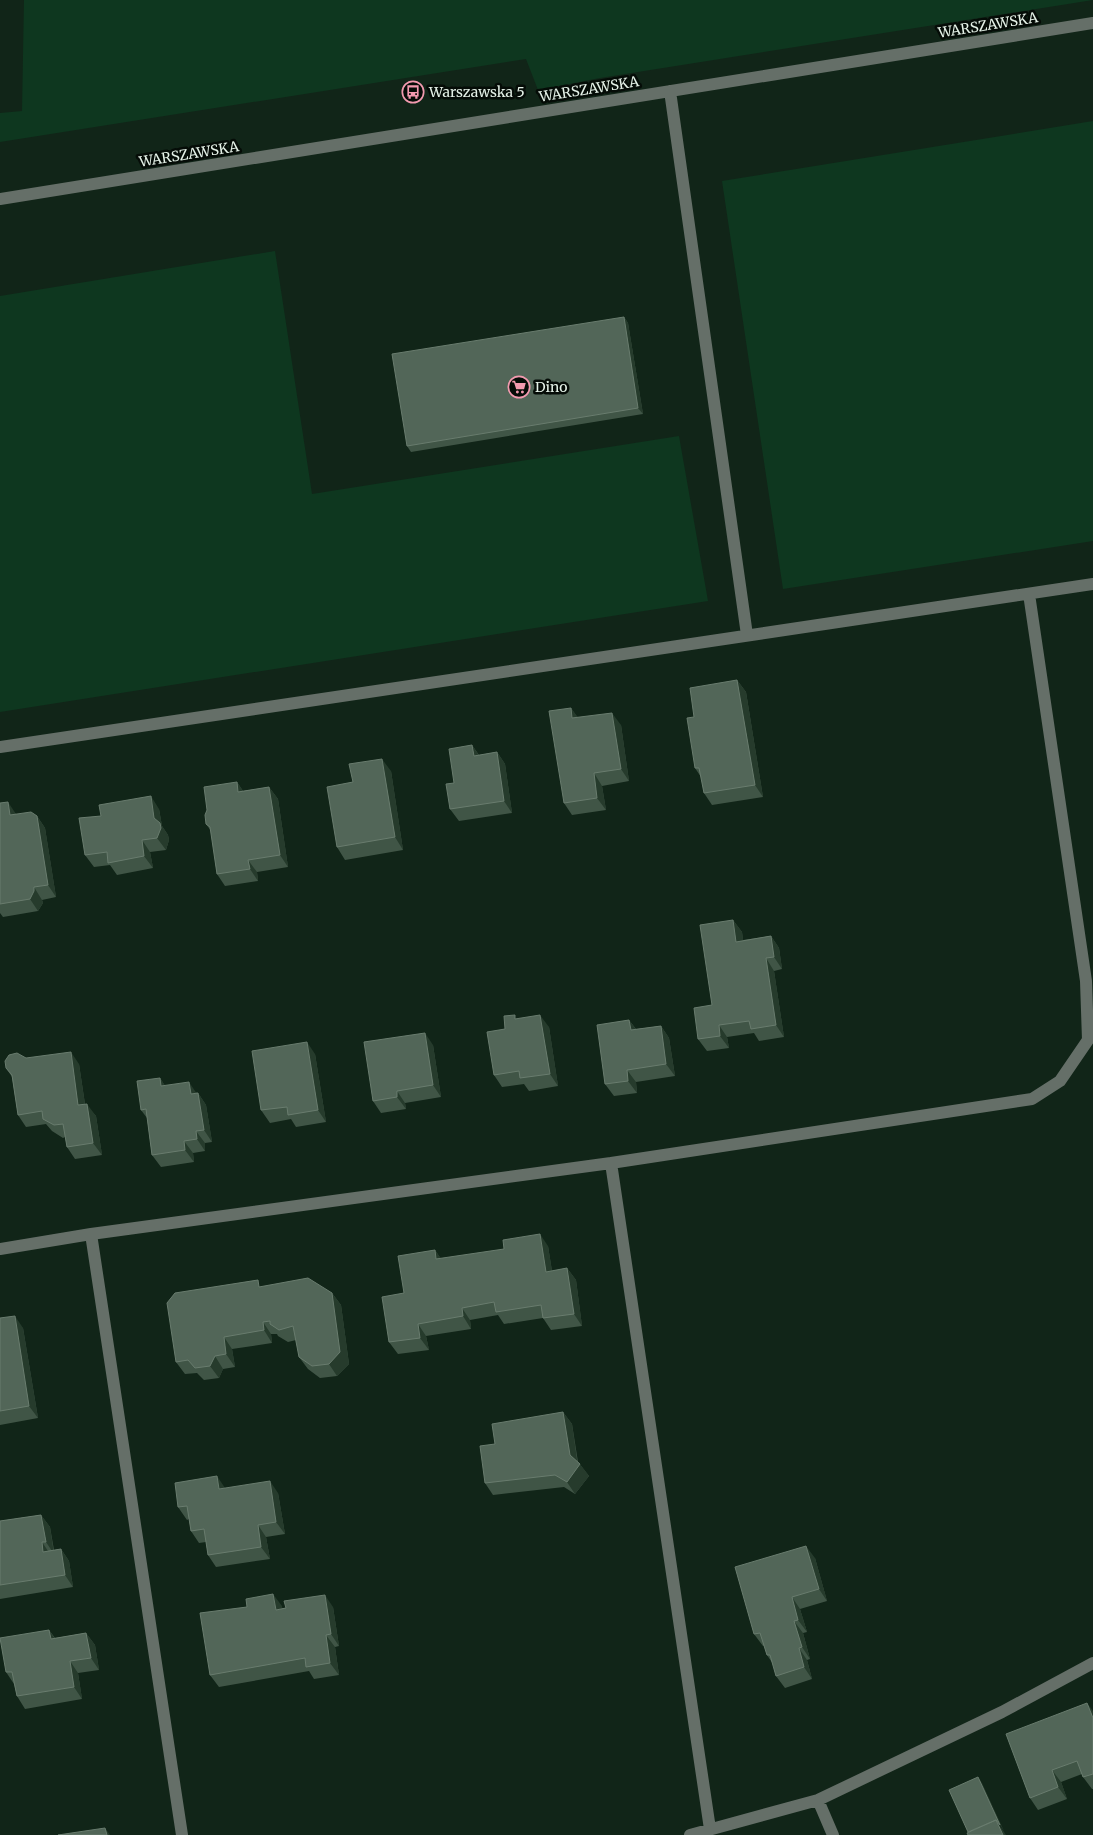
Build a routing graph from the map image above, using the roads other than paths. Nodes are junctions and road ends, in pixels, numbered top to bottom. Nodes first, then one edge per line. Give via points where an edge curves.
1 (1093, 23) edge
2 (670, 91) junction
3 (0, 200) edge
4 (1093, 584) edge
5 (1029, 594) junction
6 (747, 635) junction
7 (0, 747) edge
8 (611, 1163) junction
9 (91, 1234) junction
10 (0, 1249) edge
11 (1093, 1664) edge
12 (818, 1800) junction
13 (710, 1830) junction
14 (182, 1835) edge
15 (690, 1835) edge
16 (833, 1835) edge

1 - 2 street, WARSZAWSKA
2 - 3 street, WARSZAWSKA
2 - 6 street
4 - 5 street
5 - 6 street
5 - 8 street via 1086,981 1088,1040 1060,1081 1032,1099
6 - 7 street
8 - 9 street
8 - 13 street
9 - 10 street
9 - 14 street
11 - 12 street via 1002,1712
12 - 13 street
12 - 16 street
13 - 15 street

